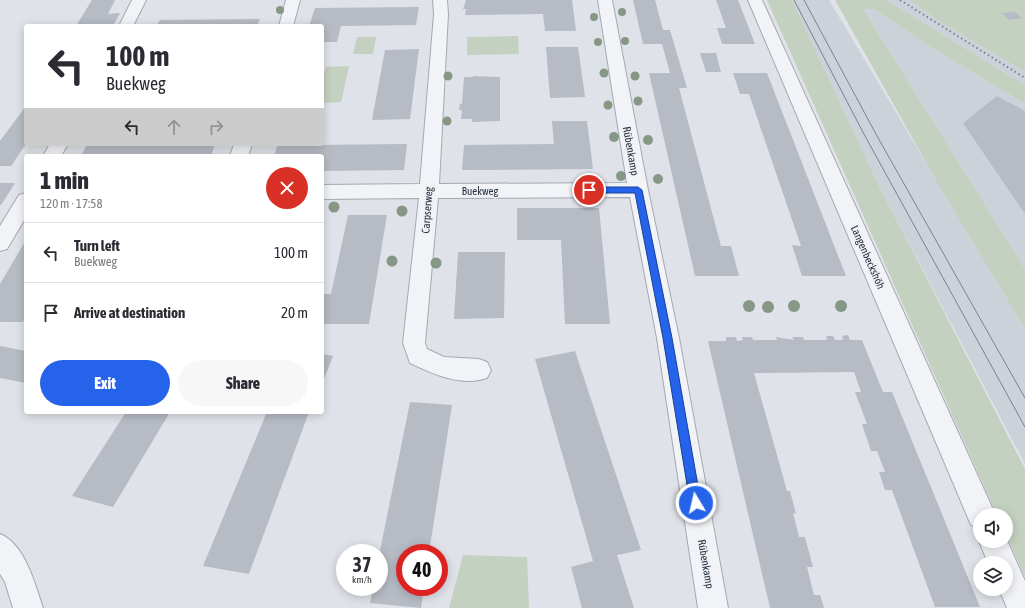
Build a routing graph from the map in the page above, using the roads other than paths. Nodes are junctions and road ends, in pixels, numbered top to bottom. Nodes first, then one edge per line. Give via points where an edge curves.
1 (140, 0) edge
2 (293, 0) edge
3 (440, 0) edge
4 (605, 0) edge
5 (755, 0) edge
6 (127, 24) edge
7 (287, 24) edge
8 (638, 190) junction
9 (324, 192) edge
10 (428, 192) junction
11 (24, 203) edge
12 (0, 243) edge
13 (479, 370) dead end
14 (978, 508) edge
15 (0, 548) edge
16 (1013, 587) edge
17 (28, 608) edge
18 (713, 608) edge
19 (1022, 608) edge

1 - 6 street
2 - 7 street
3 - 10 street, Carpserweg
4 - 8 street, Rübenkamp
5 - 14 street, Langenbeckshöh
8 - 10 street, Buekweg
8 - 18 street, Rübenkamp via 668,338
9 - 10 street, Buekweg
10 - 13 street, Carpserweg via 414,343 418,356 442,367
11 - 12 street
15 - 17 street via 17,576
16 - 19 street

